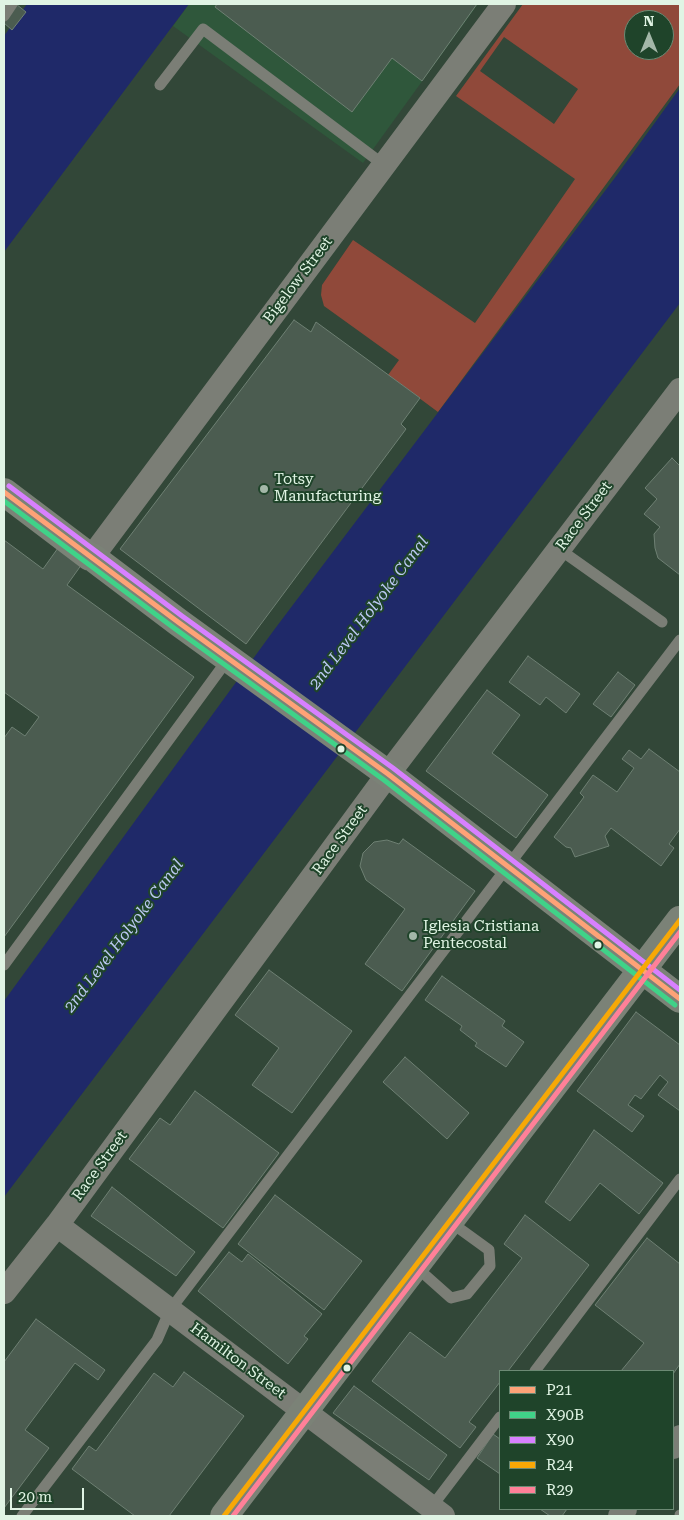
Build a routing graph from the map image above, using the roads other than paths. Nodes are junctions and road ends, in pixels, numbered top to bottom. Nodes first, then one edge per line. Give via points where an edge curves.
1 (12, 4) edge
2 (504, 4) edge
3 (4, 16) edge
4 (160, 85) dead end
5 (384, 165) junction
6 (680, 390) edge
7 (4, 492) edge
8 (559, 549) junction
9 (92, 557) junction
10 (662, 622) dead end
11 (680, 640) edge
12 (232, 661) junction
13 (382, 770) junction
14 (508, 866) junction
15 (680, 920) edge
16 (4, 965) edge
17 (642, 969) junction
18 (680, 998) edge
19 (680, 1179) edge
20 (449, 1221) junction
21 (57, 1226) junction
22 (415, 1266) junction
23 (4, 1292) edge
24 (170, 1310) junction
25 (535, 1370) edge
26 (304, 1411) junction
27 (499, 1418) edge
28 (433, 1513) edge
29 (22, 1516) edge
30 (224, 1516) edge

1 - 3 lane
2 - 5 street, Bigelow Street
4 - 5 lane via 203,29
5 - 9 street, Bigelow Street
6 - 8 street, Race Street
7 - 9 main road
8 - 10 lane
8 - 13 street, Race Street
9 - 12 main road
11 - 14 lane
12 - 13 main road
12 - 16 lane
13 - 14 main road
13 - 21 street, Race Street
14 - 17 main road
14 - 24 lane
15 - 17 main road
17 - 18 main road
17 - 20 main road
19 - 25 lane
20 - 22 main road
20 - 22 lane via 489,1250 490,1266 467,1294 451,1298
21 - 23 street, Race Street
21 - 24 street, Hamilton Street
22 - 26 main road
24 - 26 street, Hamilton Street
24 - 29 lane via 157,1340
26 - 28 street, Hamilton Street
26 - 30 main road
27 - 28 lane

